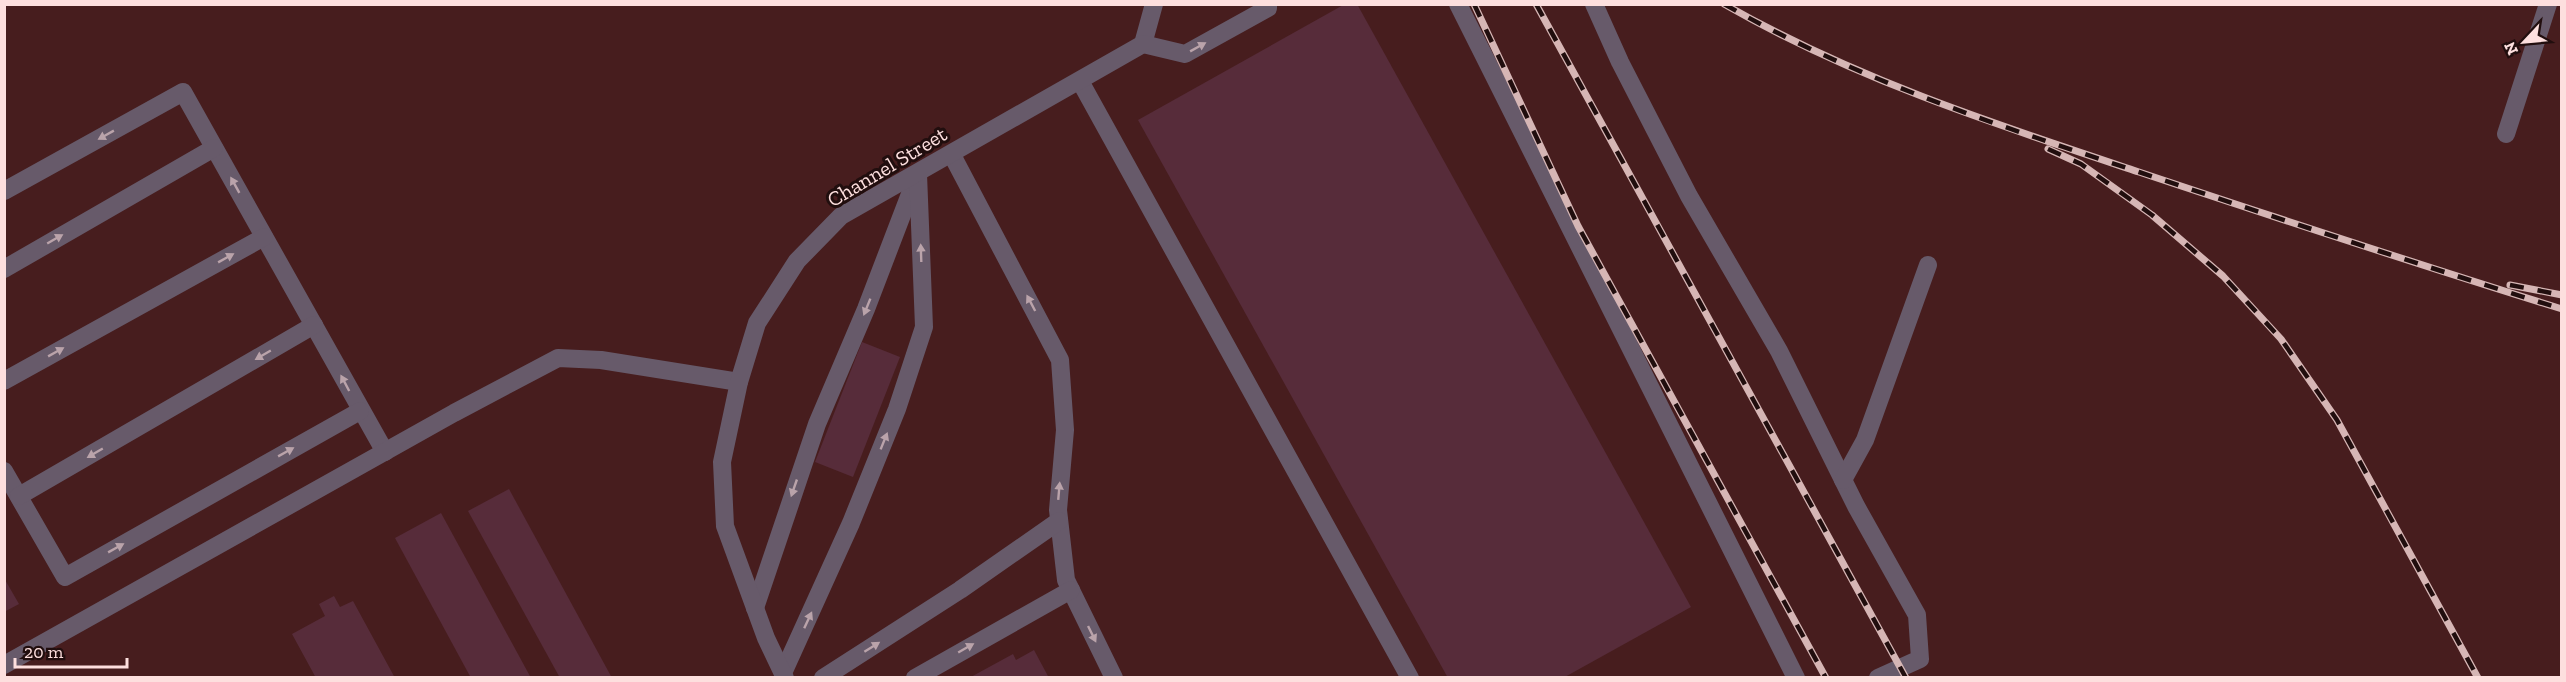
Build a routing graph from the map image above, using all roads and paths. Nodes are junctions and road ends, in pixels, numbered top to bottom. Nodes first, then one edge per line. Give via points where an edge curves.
1 (1154, 4) edge
2 (1458, 4) edge
3 (1594, 4) edge
4 (2548, 4) edge
5 (1268, 6) edge
6 (1143, 45) junction
7 (1080, 81) junction
8 (2506, 134) dead end
9 (214, 148) junction
10 (952, 155) junction
11 (918, 174) junction
12 (4, 191) edge
13 (264, 237) junction
14 (1928, 265) dead end
15 (4, 269) edge
16 (314, 325) junction
17 (4, 381) edge
18 (739, 382) junction
19 (360, 411) junction
20 (385, 452) junction
21 (4, 471) edge
22 (1844, 480) junction
23 (19, 496) junction
24 (1059, 522) junction
25 (1071, 590) junction
26 (755, 608) junction
27 (4, 665) edge
28 (784, 675) edge
29 (823, 678) edge
30 (915, 678) edge
31 (1114, 678) edge
32 (1410, 678) edge
33 (1796, 678) edge
34 (1878, 678) edge

1 - 6 lane
2 - 33 lane
3 - 22 lane via 1689,196 1779,351
4 - 8 lane
6 -> 5 lane via 1185,54
6 - 7 lane, Channel Street
7 - 10 lane, Channel Street
7 - 32 lane
9 -> 12 lane via 183,92
13 -> 9 lane
15 -> 9 lane
10 - 11 lane, Channel Street
24 -> 10 lane via 1065,430 1060,360
11 - 18 lane, Channel Street via 841,216 797,261 757,323
11 -> 26 lane via 867,309 817,424
28 -> 11 lane via 893,420 924,327
13 - 16 lane
17 -> 13 lane
14 - 22 lane via 1865,440
19 -> 16 lane
16 -> 23 lane
18 - 20 lane via 601,360 558,358
18 - 26 lane, Channel Street via 722,462 725,526
19 - 20 lane
23 -> 19 lane via 65,577
20 - 27 lane
21 - 23 lane
22 - 34 lane via 1917,615 1920,659
24 - 25 lane via 1066,580
29 -> 24 lane
30 -> 25 lane
25 -> 31 lane
26 - 28 lane, Channel Street

